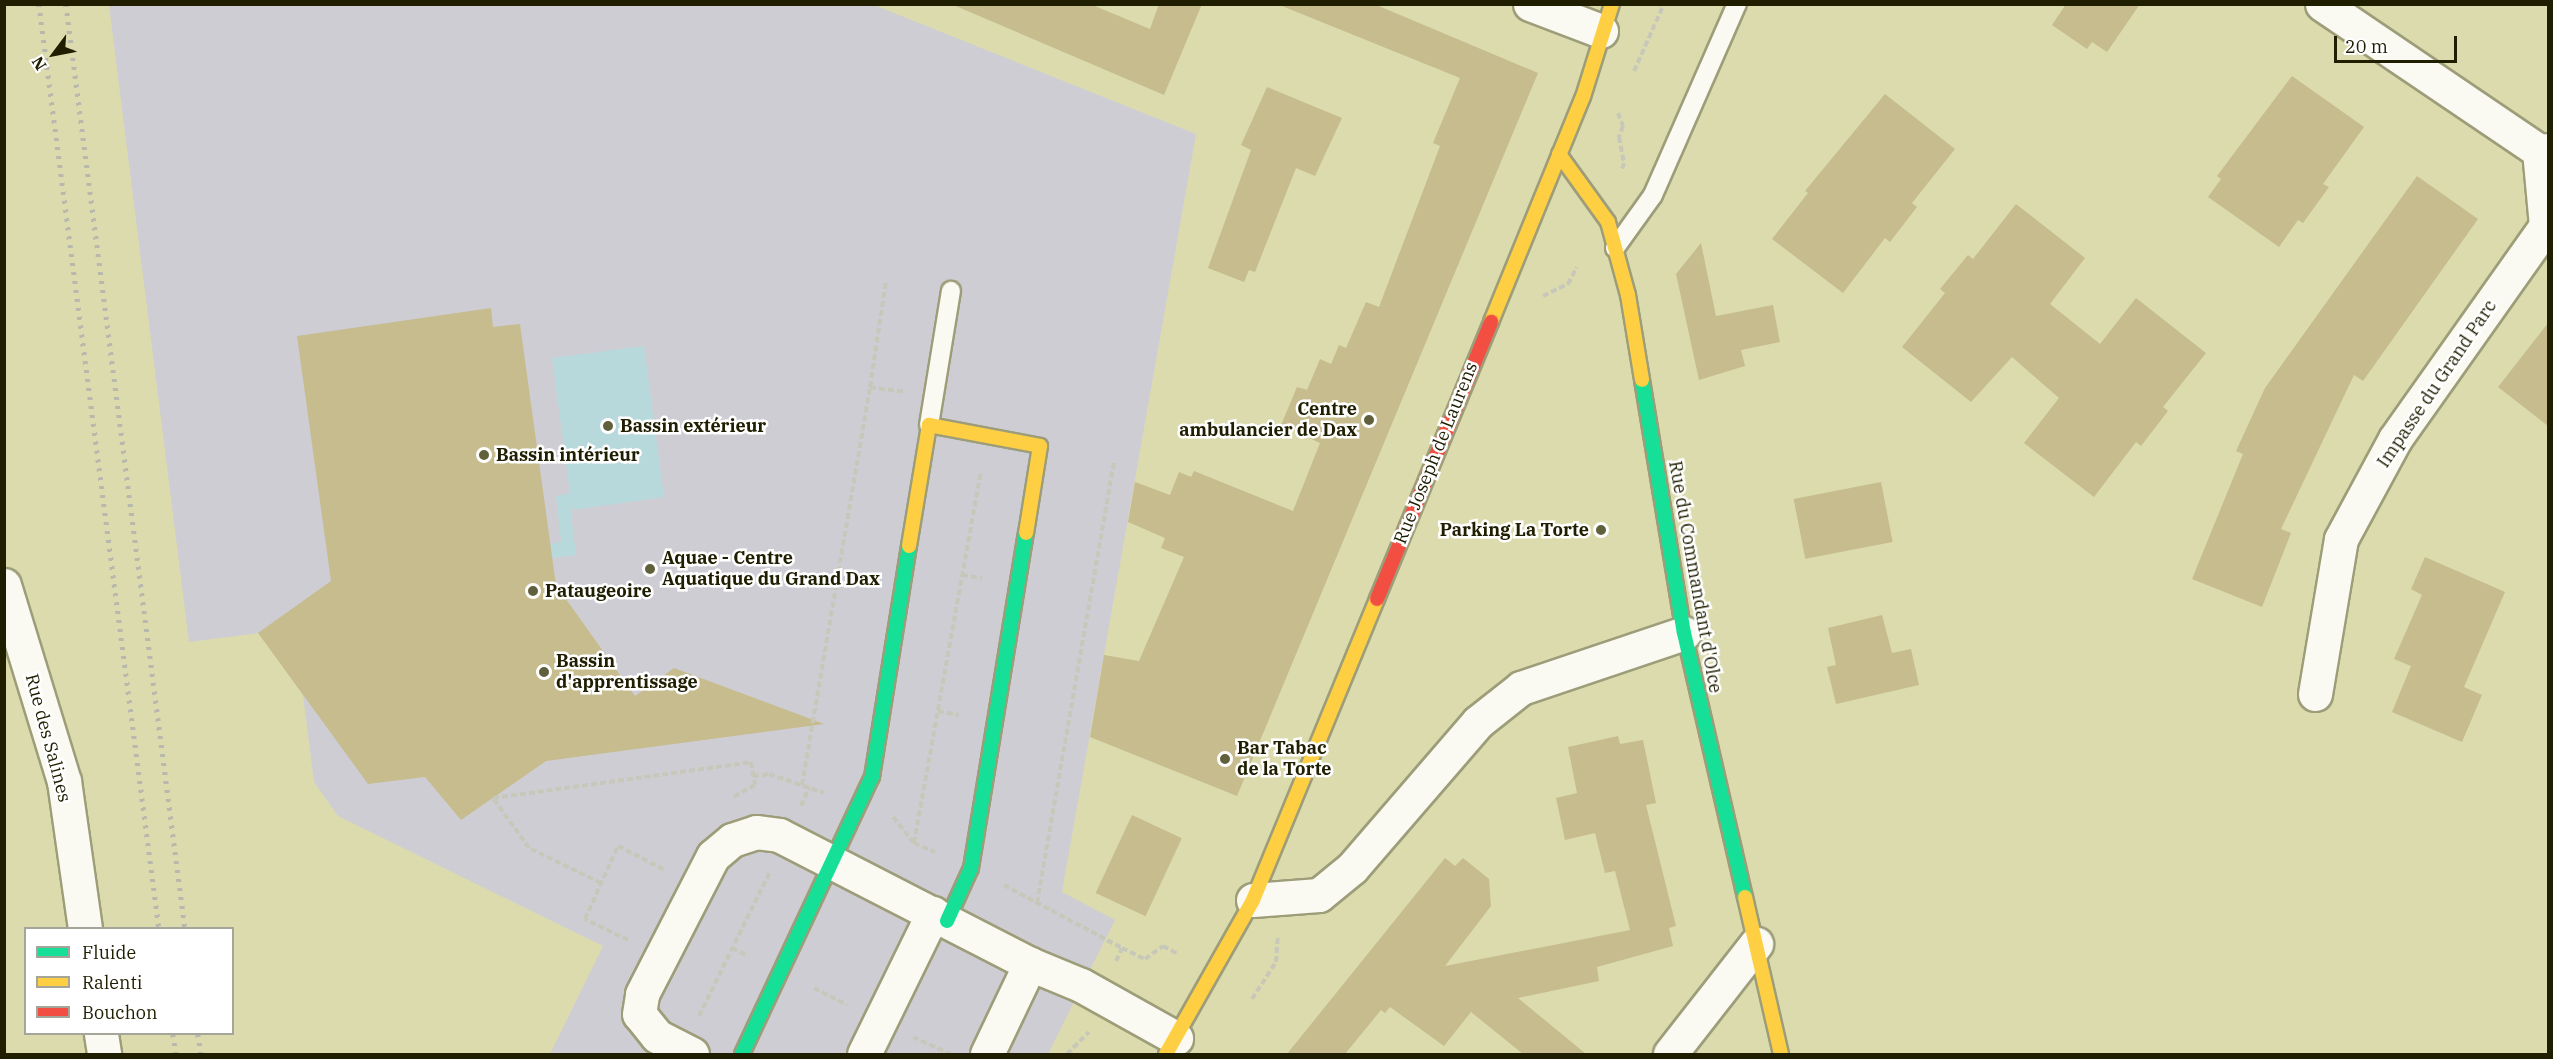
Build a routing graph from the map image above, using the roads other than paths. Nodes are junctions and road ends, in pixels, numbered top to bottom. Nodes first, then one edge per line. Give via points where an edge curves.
1 (1530, 4) edge
2 (1737, 4) edge
3 (2322, 4) edge
4 (1607, 18) edge
5 (2544, 150) edge
6 (1559, 154) junction
7 (1615, 248) junction
8 (951, 291) dead end
9 (929, 425) junction
10 (4, 585) edge
11 (1684, 633) junction
12 (2315, 694) dead end
13 (835, 864) junction
14 (1253, 900) junction
15 (940, 917) junction
16 (85, 927) edge
17 (1756, 944) junction
18 (1030, 964) junction
19 (101, 1035) edge
20 (693, 1040) edge
21 (1171, 1046) edge
22 (104, 1054) edge
23 (742, 1054) edge
24 (864, 1054) edge
25 (987, 1054) edge
26 (1670, 1054) edge
27 (1781, 1054) edge

1 - 4 street
2 - 7 lane via 1653,195
3 - 5 street
4 - 6 street, Rue Joseph de Laurens via 1583,96
5 - 12 street, Impasse du Grand Parc via 2546,226 2395,439 2341,538
6 - 7 street, Rue du Commandant d'Olce via 1608,222
6 - 14 street, Rue Joseph de Laurens
7 - 11 street, Rue du Commandant d'Olce via 1628,295
8 - 9 lane
9 - 13 street via 872,777
9 - 15 street via 1040,446 971,868
10 - 16 street, Rue des Salines via 64,781
11 - 14 street via 1521,688 1500,702 1352,867 1319,894 1291,900
11 - 17 street, Rue du Commandant d'Olce
13 - 15 street
13 - 20 street via 786,839 756,832 732,840 713,856 642,994 639,1014 657,1036
13 - 23 street
14 - 21 street, Rue Joseph de Laurens
15 - 18 street
15 - 24 street
17 - 26 street
17 - 27 street, Rue du Commandant d'Olce
18 - 21 street via 1081,985
18 - 25 street
19 - 22 street

